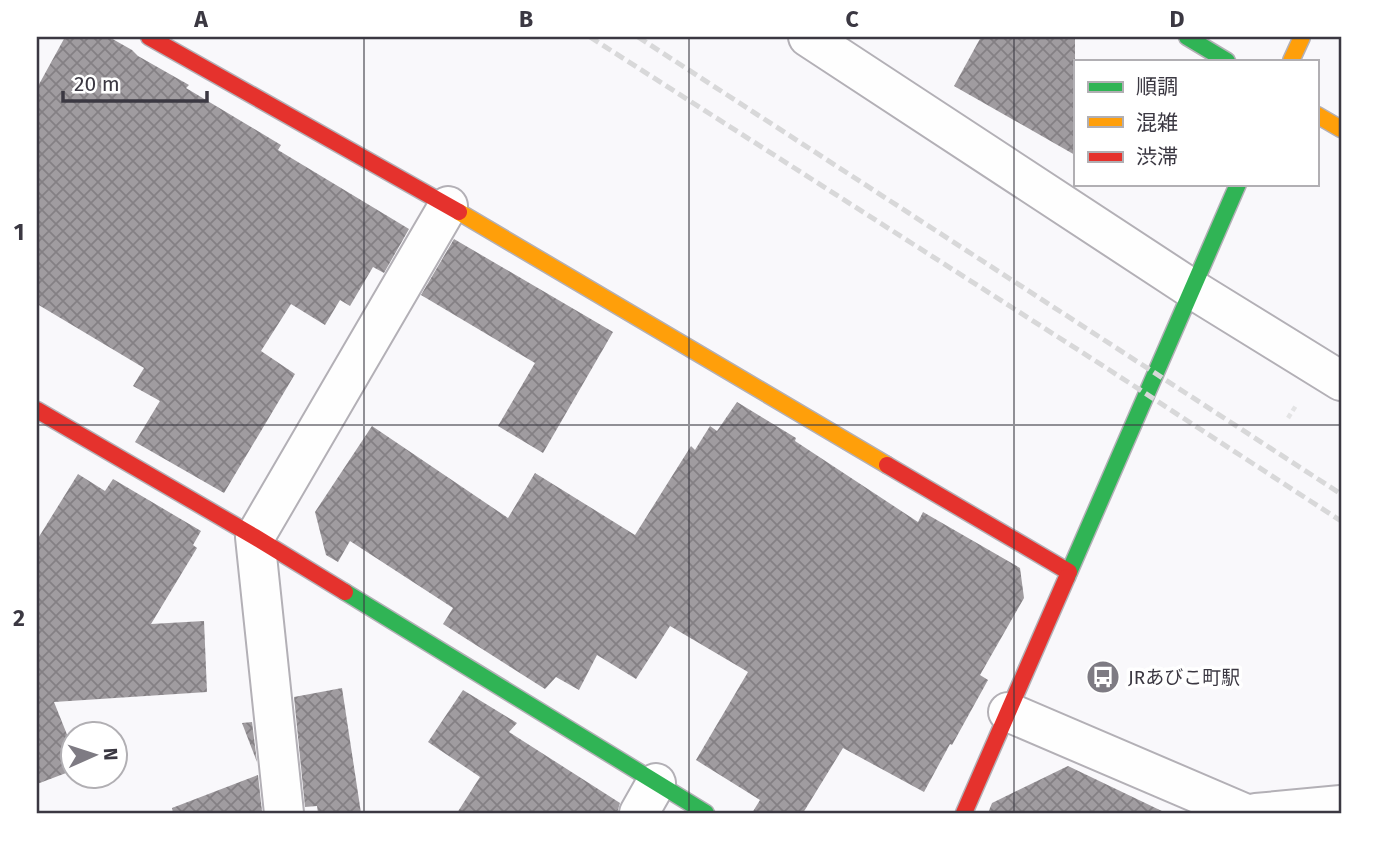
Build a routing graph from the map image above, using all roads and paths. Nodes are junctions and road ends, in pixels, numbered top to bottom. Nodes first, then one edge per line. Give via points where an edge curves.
1 (149, 37) edge
2 (808, 37) edge
3 (1186, 37) edge
4 (1302, 37) edge
5 (1225, 60) edge
6 (1291, 60) edge
7 (1318, 116) edge
8 (1341, 129) edge
9 (1237, 186) edge
10 (448, 206) junction
11 (1192, 289) junction
12 (1341, 381) edge
13 (37, 410) edge
14 (255, 537) junction
15 (1069, 572) junction
16 (1008, 712) junction
17 (648, 798) edge
18 (1196, 804) edge
19 (1341, 805) edge
20 (284, 813) edge
21 (706, 813) edge
22 (964, 813) edge
23 (1244, 813) edge
24 (1256, 813) edge

1 - 10 street
2 - 11 street
3 - 5 street
4 - 6 street
7 - 8 street
9 - 11 street
10 - 14 street
10 - 15 street
11 - 12 street
11 - 15 street
13 - 14 street
14 - 17 street
14 - 20 street
15 - 16 street
16 - 18 street
16 - 22 street
17 - 21 street
18 - 23 street
19 - 24 street

